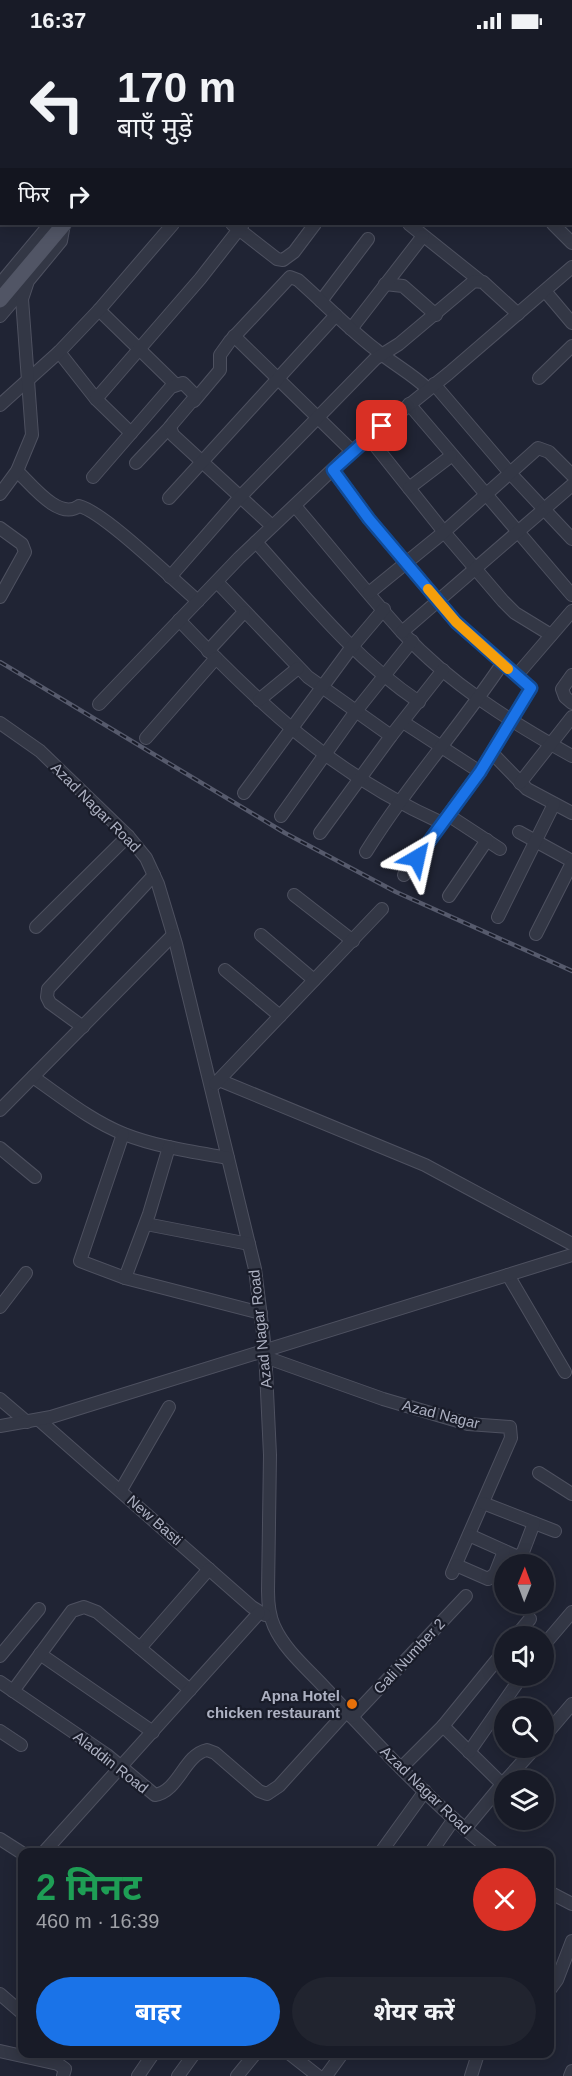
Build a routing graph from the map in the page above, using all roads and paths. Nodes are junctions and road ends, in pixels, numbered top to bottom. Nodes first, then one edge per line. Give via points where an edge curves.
1 (49, 225) edge
2 (63, 225) edge
3 (64, 225) edge
4 (172, 225) edge
5 (238, 225) edge
6 (314, 225) edge
7 (410, 225) edge
8 (554, 225) edge
9 (423, 236) junction
10 (368, 239) dead end
11 (572, 243) edge
12 (283, 260) junction
13 (572, 267) edge
14 (295, 278) junction
15 (479, 280) junction
16 (0, 284) edge
17 (385, 284) junction
18 (23, 288) junction
19 (545, 291) junction
20 (0, 300) edge
21 (321, 301) junction
22 (99, 310) junction
23 (518, 314) junction
24 (0, 315) edge
25 (336, 315) junction
26 (436, 315) junction
27 (572, 324) edge
28 (351, 329) junction
29 (234, 336) junction
30 (572, 346) edge
31 (139, 351) junction
32 (59, 352) junction
33 (381, 354) junction
34 (29, 377) junction
35 (276, 378) junction
36 (538, 378) dead end
37 (175, 384) junction
38 (431, 387) junction
39 (96, 399) junction
40 (194, 400) junction
41 (409, 404) junction
42 (0, 405) edge
43 (317, 419) junction
44 (170, 427) junction
45 (131, 433) junction
46 (369, 438) junction
47 (352, 451) junction
48 (451, 456) junction
49 (136, 463) dead end
50 (203, 463) junction
51 (333, 470) junction
52 (17, 471) junction
53 (510, 473) junction
54 (572, 475) edge
55 (93, 477) dead end
56 (572, 485) edge
57 (409, 488) junction
58 (0, 494) edge
59 (485, 496) junction
60 (240, 497) junction
61 (169, 498) dead end
62 (295, 506) junction
63 (545, 509) junction
64 (272, 526) junction
65 (0, 528) edge
66 (444, 532) junction
67 (517, 534) junction
68 (572, 539) edge
69 (256, 542) junction
70 (405, 562) junction
71 (476, 570) junction
72 (170, 577) junction
73 (217, 582) junction
74 (369, 593) junction
75 (572, 595) edge
76 (0, 597) edge
77 (198, 601) junction
78 (438, 601) junction
79 (384, 609) junction
80 (572, 611) edge
81 (244, 612) junction
82 (179, 620) junction
83 (551, 635) junction
84 (407, 636) junction
85 (351, 648) junction
86 (212, 654) junction
87 (502, 664) junction
88 (298, 668) junction
89 (443, 670) junction
90 (384, 675) junction
91 (517, 675) junction
92 (572, 675) edge
93 (322, 688) junction
94 (479, 698) junction
95 (259, 700) junction
96 (419, 702) junction
97 (572, 703) edge
98 (99, 704) dead end
99 (356, 711) junction
100 (572, 717) edge
101 (512, 721) junction
102 (403, 722) junction
103 (0, 723) edge
104 (291, 729) junction
105 (391, 736) junction
106 (146, 738) dead end
107 (550, 743) junction
108 (440, 747) junction
109 (492, 753) junction
110 (324, 756) junction
111 (572, 756) edge
112 (480, 772) junction
113 (359, 780) junction
114 (520, 783) junction
115 (244, 793) dead end
116 (397, 802) junction
117 (554, 804) junction
118 (572, 813) edge
119 (281, 816) dead end
120 (445, 819) junction
121 (519, 832) dead end
122 (320, 833) dead end
123 (128, 837) junction
124 (487, 840) junction
125 (536, 842) junction
126 (501, 849) dead end
127 (366, 852) dead end
128 (572, 862) edge
129 (154, 875) junction
130 (404, 875) dead end
131 (294, 896) dead end
132 (449, 896) dead end
133 (382, 909) dead end
134 (498, 917) dead end
135 (36, 927) dead end
136 (536, 934) dead end
137 (173, 935) junction
138 (261, 935) dead end
139 (352, 941) junction
140 (225, 970) dead end
141 (314, 980) junction
142 (280, 1016) junction
143 (83, 1028) junction
144 (33, 1077) junction
145 (215, 1084) junction
146 (0, 1110) edge
147 (123, 1134) junction
148 (170, 1147) junction
149 (0, 1148) edge
150 (228, 1158) junction
151 (35, 1177) dead end
152 (146, 1224) junction
153 (249, 1244) junction
154 (572, 1244) edge
155 (572, 1255) edge
156 (26, 1273) dead end
157 (508, 1275) junction
158 (125, 1278) junction
159 (0, 1307) edge
160 (261, 1313) junction
161 (265, 1353) junction
162 (565, 1372) dead end
163 (0, 1400) edge
164 (169, 1407) dead end
165 (33, 1421) junction
166 (0, 1426) edge
167 (538, 1473) dead end
168 (121, 1490) junction
169 (572, 1494) edge
170 (483, 1503) junction
171 (534, 1523) junction
172 (555, 1532) dead end
173 (468, 1535) junction
174 (504, 1551) junction
175 (209, 1569) junction
176 (466, 1596) dead end
177 (39, 1608) dead end
178 (572, 1612) edge
179 (259, 1613) junction
180 (272, 1619) junction
181 (530, 1619) dead end
182 (524, 1626) edge
183 (554, 1633) edge
184 (140, 1648) junction
185 (40, 1654) junction
186 (0, 1656) edge
187 (494, 1663) edge
188 (0, 1682) edge
189 (515, 1686) edge
190 (190, 1690) junction
191 (13, 1691) junction
192 (572, 1704) edge
193 (349, 1714) junction
194 (554, 1725) edge
195 (443, 1726) junction
196 (0, 1731) edge
197 (153, 1732) junction
198 (21, 1745) dead end
199 (469, 1752) junction
200 (527, 1758) edge
201 (122, 1767) junction
202 (401, 1768) junction
203 (517, 1770) edge
204 (494, 1776) edge
205 (425, 1791) junction
206 (494, 1796) edge
207 (454, 1818) junction
208 (465, 1829) junction
209 (0, 1839) edge
210 (48, 1848) edge
211 (384, 1848) edge
212 (434, 1848) edge
213 (485, 1848) edge
214 (18, 1850) edge
215 (554, 1895) edge
216 (572, 1904) edge
217 (572, 1941) edge
218 (554, 1984) edge
219 (0, 1994) edge
220 (18, 2010) edge
221 (0, 2051) edge
222 (18, 2053) edge
223 (150, 2058) edge
224 (191, 2058) edge
225 (252, 2058) edge
226 (295, 2058) edge
227 (339, 2058) edge
228 (477, 2058) edge
229 (61, 2059) edge
230 (572, 2071) edge
231 (63, 2076) edge
232 (138, 2076) edge
233 (178, 2076) edge
234 (237, 2076) edge
235 (318, 2076) edge
236 (326, 2076) edge
237 (471, 2076) edge
238 (570, 2076) edge

1 - 16 street
2 - 20 main road
3 - 18 street via 61,241
4 - 22 street
5 - 12 street via 277,260
5 - 31 street
6 - 12 street
7 - 9 street
8 - 11 street
9 - 15 street
9 - 17 street
10 - 21 street
12 - 14 street
13 - 19 street
14 - 21 street
14 - 29 street via 285,280
15 - 23 street
15 - 26 street
17 - 26 street via 403,286
17 - 28 street
18 - 24 street
18 - 34 street
19 - 23 street
19 - 27 street
21 - 25 street
22 - 31 street
22 - 32 street
23 - 38 street
25 - 28 street
25 - 35 street
26 - 33 street
28 - 33 street
29 - 35 street
29 - 40 street via 220,355 220,369
30 - 36 street
31 - 37 street
31 - 39 street
32 - 34 street
32 - 39 street
33 - 38 street
33 - 43 street
34 - 42 street
34 - 52 street via 32,435
35 - 43 street
35 - 50 street
37 - 40 street via 183,383 194,393
37 - 45 street
38 - 41 street
38 - 53 street
39 - 45 street
40 - 44 street
41 - 46 street
41 - 48 street
43 - 47 street
43 - 60 street
44 - 49 street
44 - 50 street via 173,435
45 - 55 street
46 - 47 street
46 - 57 street
47 - 51 street
48 - 57 street
48 - 59 street
50 - 60 street
50 - 61 street
51 - 62 street
51 - 70 street
52 - 58 street
52 - 72 street via 57,507 65,511 84,507 107,522
53 - 54 street via 538,448 549,452
53 - 59 street
53 - 63 street
56 - 63 street
57 - 66 street
59 - 66 street
59 - 67 street
60 - 64 street
60 - 72 street
62 - 64 street
62 - 74 street
63 - 67 street
63 - 68 street
64 - 69 street
65 - 76 street via 22,544 25,552
66 - 70 street
66 - 71 street
67 - 71 street
67 - 75 street
69 - 73 street
69 - 85 street
70 - 74 street
70 - 78 street
71 - 78 street
71 - 83 street via 515,613
72 - 77 street
73 - 77 street
73 - 81 street
74 - 79 street
77 - 82 street
78 - 84 street
78 - 87 street
79 - 84 street
79 - 85 street
80 - 83 street
81 - 86 street
81 - 88 street
82 - 86 street
82 - 98 street
83 - 91 street
84 - 89 street
84 - 90 street
85 - 90 street
85 - 93 street
86 - 95 street
86 - 106 street
87 - 91 street
87 - 94 street
88 - 93 street
88 - 95 street
89 - 94 street
89 - 96 street
90 - 96 street
90 - 99 street
91 - 101 street via 531,688
92 - 97 street via 562,689
93 - 99 street
93 - 104 street
94 - 101 street
94 - 108 street
95 - 104 street
96 - 102 street
99 - 105 street
99 - 110 street
100 - 107 street
101 - 107 street
101 - 109 street
102 - 105 street
102 - 108 street
103 - 123 street, Azad Nagar Road via 40,751
104 - 110 street
104 - 115 street
105 - 113 street
107 - 111 street
107 - 114 street
108 - 112 street
108 - 116 street
109 - 112 street
109 - 114 street
110 - 113 street
110 - 119 street
112 - 120 street
113 - 116 street
113 - 122 street
114 - 117 street
116 - 120 street
116 - 127 street
117 - 118 street
117 - 125 street
120 - 124 street
120 - 130 street
121 - 125 street
123 - 129 street, Azad Nagar Road
123 - 135 street
124 - 126 street
124 - 132 street
125 - 128 street
125 - 134 street
128 - 136 street
129 - 137 street, Azad Nagar Road
129 - 143 street via 48,989 50,1003
131 - 139 street
133 - 139 street
137 - 143 street
137 - 145 street, Azad Nagar Road
138 - 141 street
139 - 141 street
140 - 142 street
141 - 142 street
142 - 145 street
143 - 144 street
144 - 146 street
144 - 147 street
145 - 150 street, Azad Nagar Road
145 - 154 street via 425,1165
147 - 148 street
147 - 158 street via 80,1256 83,1263
148 - 150 street
148 - 152 street
149 - 151 street
150 - 153 street, Azad Nagar Road
152 - 153 street
152 - 158 street
153 - 160 street, Azad Nagar Road
155 - 157 street
156 - 159 street
157 - 161 street
157 - 162 street
158 - 160 street
160 - 161 street, Azad Nagar Road
161 - 165 street
161 - 170 street, Azad Nagar via 383,1399 458,1421 510,1427 511,1437
161 - 180 street, Azad Nagar Road via 270,1455 268,1591
163 - 165 street, New Basti
164 - 168 street
165 - 166 street
165 - 168 street, New Basti
167 - 169 street
168 - 175 street, New Basti
170 - 171 street
170 - 173 street, Azad Nagar
171 - 172 street
171 - 174 street via 522,1555
173 - 174 street
173 - 174 street, Azad Nagar via 454,1569 488,1579 495,1574
175 - 179 street, New Basti
175 - 184 street
176 - 193 street, Gali Number 2
177 - 186 street
178 - 183 street
179 - 180 street, New Basti
179 - 190 street
180 - 193 street, Azad Nagar Road via 285,1645
181 - 182 street
184 - 185 street via 84,1606 72,1611
184 - 190 street
185 - 191 street
185 - 197 street
187 - 195 street
188 - 191 street, Aladdin Road
189 - 199 street
190 - 197 street
191 - 201 street, Aladdin Road
192 - 194 street
193 - 201 street, Aladdin Road via 267,1794 207,1750 195,1756 161,1794 149,1791
193 - 202 street, Azad Nagar Road
195 - 199 street
195 - 202 street
196 - 198 street
197 - 201 street
199 - 204 street
200 - 203 street
201 - 210 street
202 - 205 street, Azad Nagar Road
205 - 207 street, Azad Nagar Road
205 - 211 street
206 - 208 street
207 - 208 street, Azad Nagar Road
207 - 212 street
208 - 213 street, Azad Nagar Road
209 - 214 street
215 - 216 street
217 - 218 street
219 - 220 street
221 - 222 street
223 - 232 street
224 - 233 street
225 - 234 street
226 - 235 street
227 - 236 street
228 - 237 street
229 - 231 street
230 - 238 street

